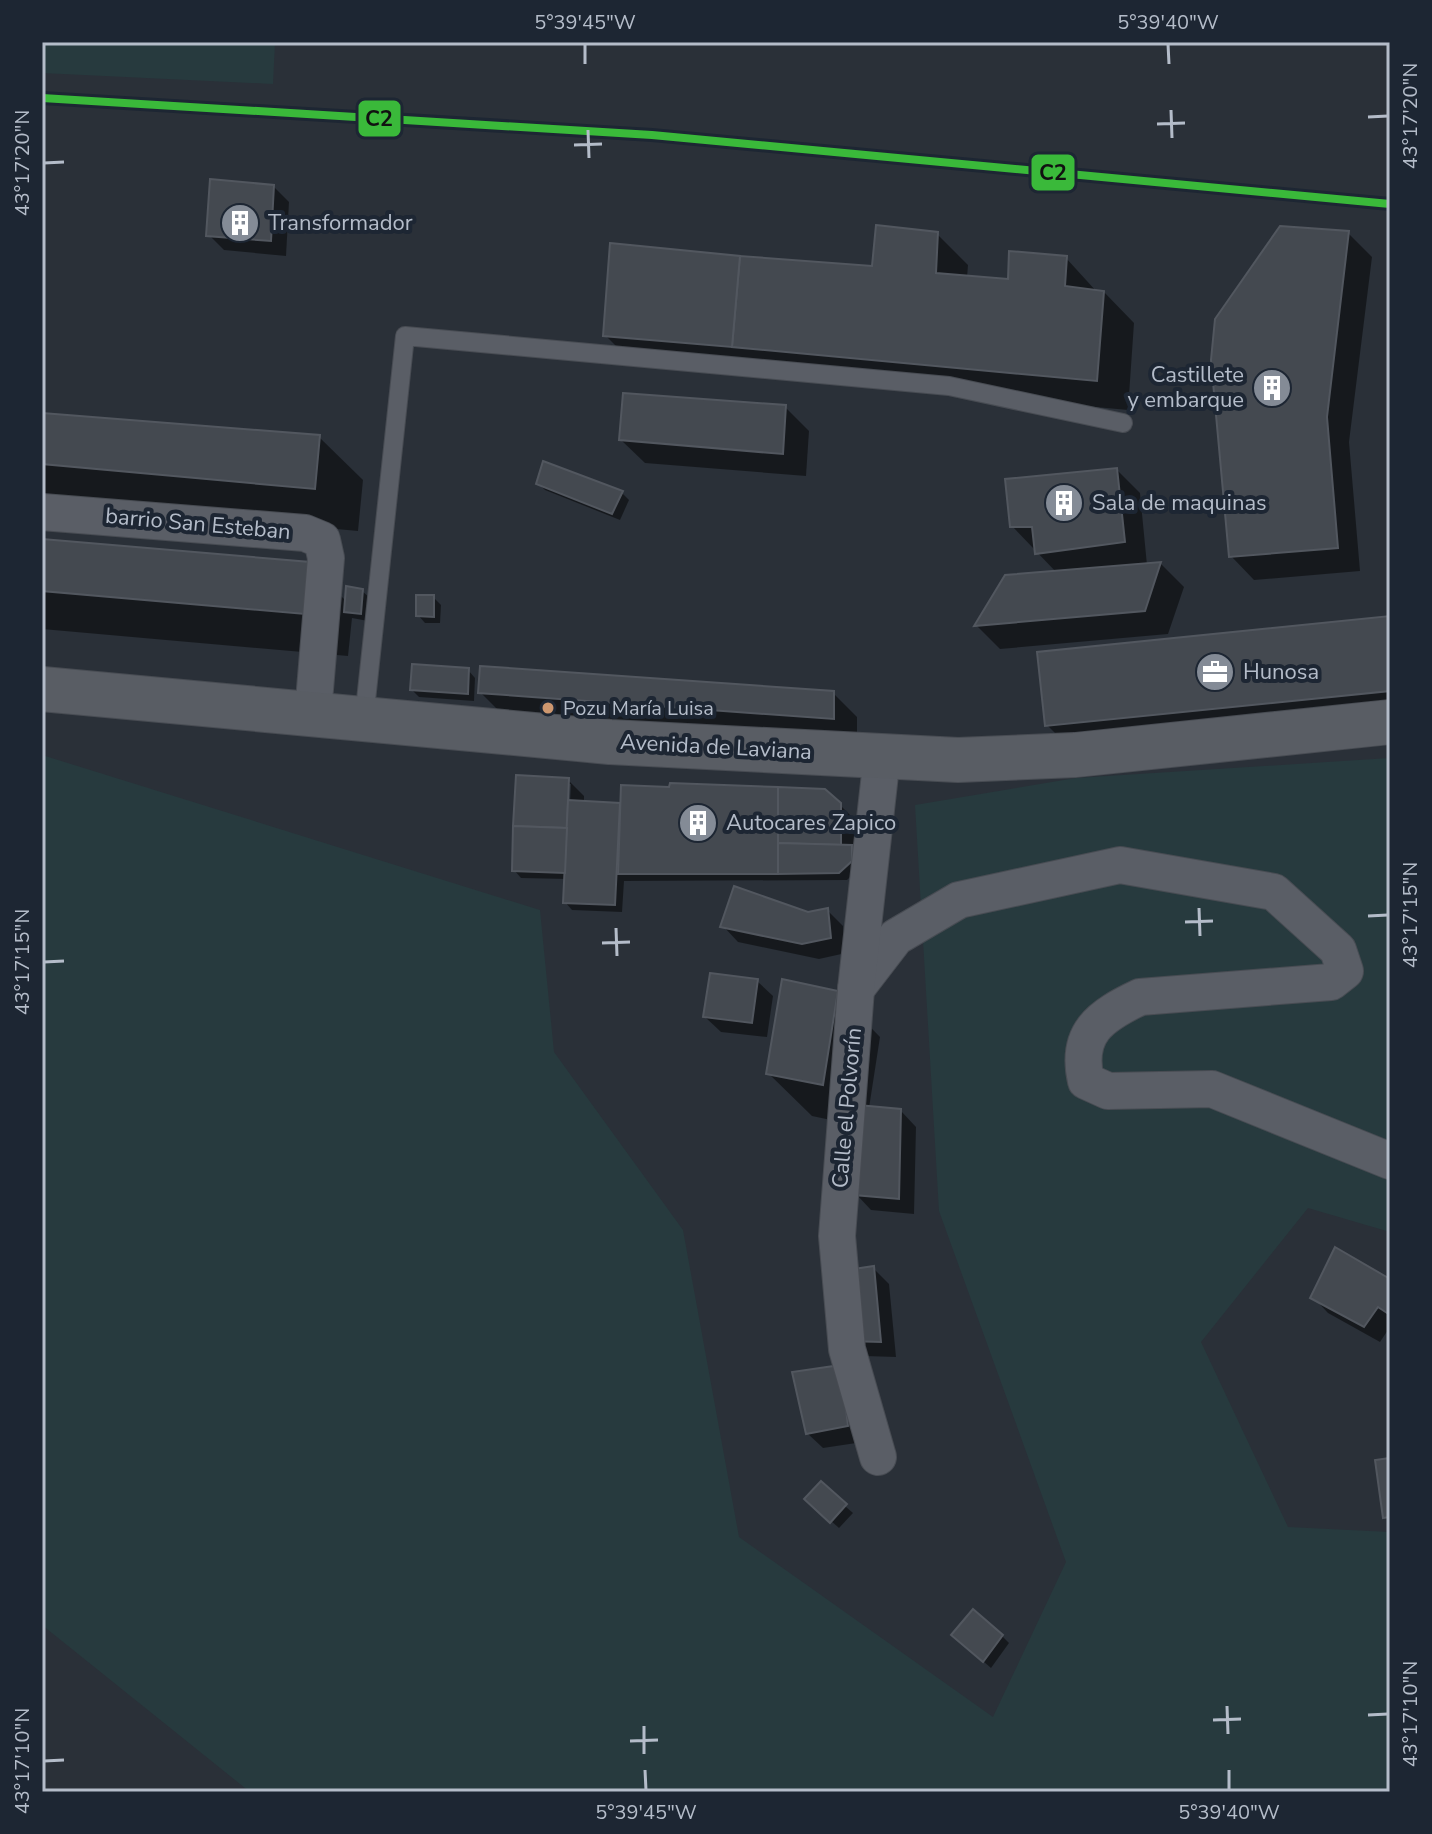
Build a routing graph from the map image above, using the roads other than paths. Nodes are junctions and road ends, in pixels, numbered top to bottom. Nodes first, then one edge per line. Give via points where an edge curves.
1 (1123, 423) dead end
2 (42, 512) edge
3 (42, 689) edge
4 (313, 713) junction
5 (364, 719) junction
6 (1390, 722) edge
7 (882, 756) junction
8 (856, 989) junction
9 (1390, 1161) edge
10 (878, 1457) dead end

1 - 5 lane via 949,386 405,336
2 - 4 street, barrio San Esteban via 305,533 322,540 326,558
3 - 4 street, Avenida de Laviana
4 - 5 street, Avenida de Laviana
5 - 7 street, Avenida de Laviana via 610,742
6 - 7 street, Avenida de Laviana via 1075,755 958,760
7 - 8 street, Calle el Polvorín
8 - 9 street via 896,937 959,900 1120,865 1274,892 1338,950 1345,971 1331,982 1140,997 1090,1030 1081,1059 1086,1081 1108,1091 1212,1089
8 - 10 street, Calle el Polvorín via 837,1236 847,1349

